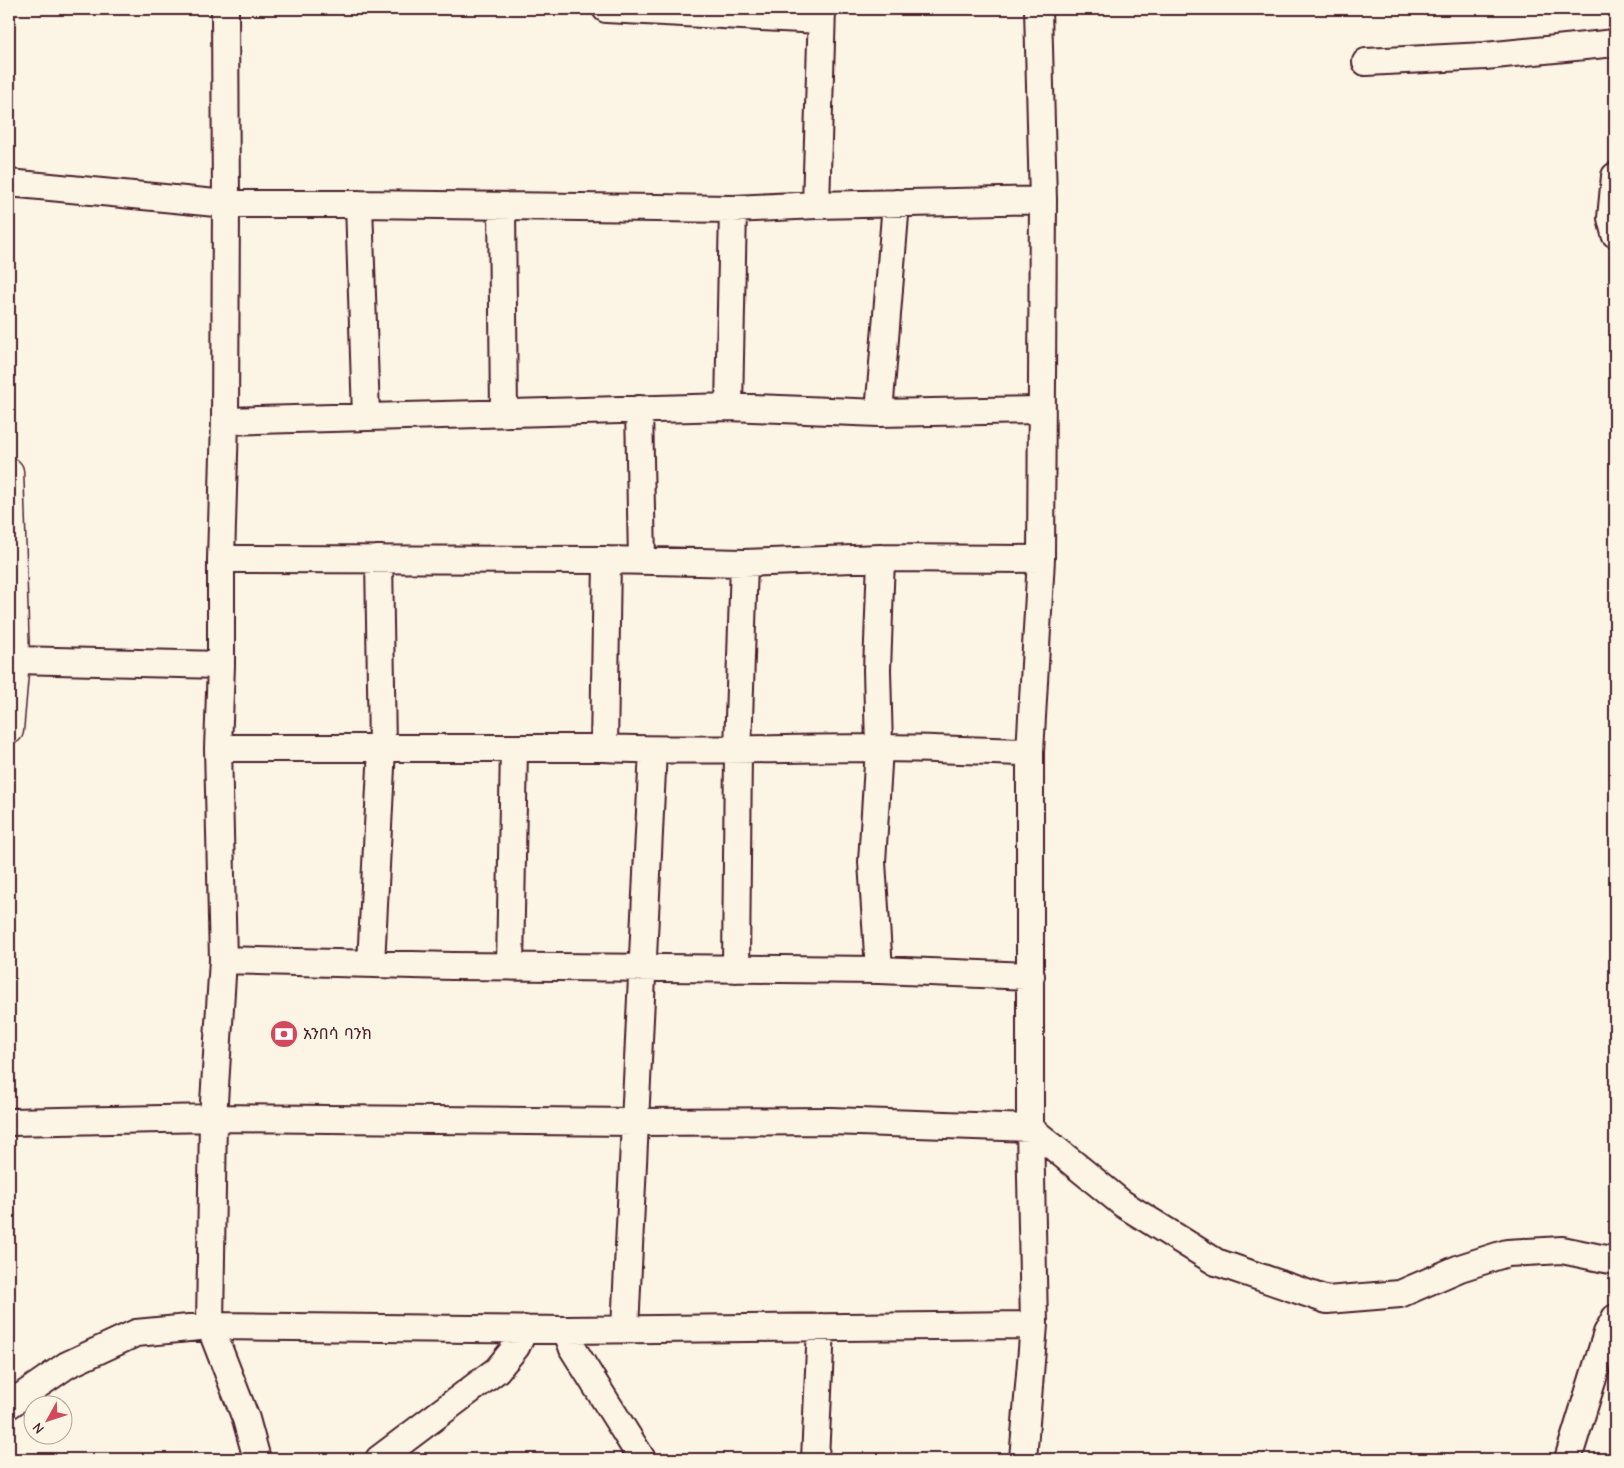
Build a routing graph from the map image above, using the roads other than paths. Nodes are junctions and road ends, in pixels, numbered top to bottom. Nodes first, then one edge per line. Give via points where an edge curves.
1 (225, 9) edge
2 (606, 9) edge
3 (623, 9) edge
4 (1038, 9) edge
5 (822, 15) edge
6 (1615, 42) edge
7 (1366, 62) dead end
8 (1615, 176) edge
9 (9, 183) edge
10 (1043, 200) junction
11 (896, 203) junction
12 (226, 204) junction
13 (359, 204) junction
14 (816, 205) junction
15 (502, 206) junction
16 (733, 209) junction
17 (1615, 234) edge
18 (729, 407) junction
19 (639, 409) junction
20 (1041, 410) junction
21 (504, 413) junction
22 (879, 413) junction
23 (366, 416) junction
24 (225, 421) junction
25 (9, 472) edge
26 (882, 558) junction
27 (221, 559) junction
28 (379, 559) junction
29 (1041, 559) junction
30 (607, 560) junction
31 (642, 560) junction
32 (744, 563) junction
33 (11, 611) edge
34 (15, 660) junction
35 (220, 665) junction
36 (9, 730) edge
37 (218, 748) junction
38 (382, 748) junction
39 (514, 748) junction
40 (604, 748) junction
41 (879, 748) junction
42 (652, 750) junction
43 (738, 750) junction
44 (1030, 752) junction
45 (223, 960) junction
46 (371, 964) junction
47 (510, 966) junction
48 (642, 967) junction
49 (736, 969) junction
50 (879, 970) junction
51 (1031, 976) junction
52 (214, 1118) junction
53 (9, 1122) edge
54 (636, 1122) junction
55 (1030, 1128) junction
56 (1615, 1261) edge
57 (1615, 1318) edge
58 (1034, 1325) junction
59 (210, 1326) junction
60 (821, 1328) junction
61 (525, 1329) junction
62 (625, 1329) junction
63 (566, 1330) junction
64 (9, 1405) edge
65 (257, 1459) edge
66 (379, 1459) edge
67 (642, 1459) edge
68 (814, 1459) edge
69 (1023, 1459) edge
70 (1568, 1459) edge

1 - 12 street
2 - 3 street
3 - 5 street
4 - 10 street
5 - 14 street
6 - 7 street via 1485,56
8 - 17 street via 1611,218
9 - 12 street
10 - 11 street
10 - 20 street
11 - 14 street
11 - 22 street
12 - 13 street
12 - 24 street
13 - 15 street
13 - 23 street
14 - 16 street
15 - 16 street
15 - 21 street
16 - 18 street
18 - 19 street
18 - 22 street
19 - 21 street
19 - 31 street
20 - 22 street
20 - 29 street
21 - 23 street
23 - 24 street
24 - 27 street
25 - 33 street
26 - 29 street
26 - 32 street
26 - 41 street via 877,670
27 - 28 street
27 - 35 street
28 - 30 street
28 - 38 street
29 - 44 street
30 - 31 street
30 - 40 street
31 - 32 street
32 - 43 street
33 - 34 street
34 - 35 street
34 - 36 street
35 - 37 street
37 - 38 street
37 - 45 street
38 - 39 street
38 - 46 street
39 - 40 street
39 - 47 street
40 - 42 street
41 - 43 street
41 - 44 street
41 - 50 street via 872,862
42 - 43 street
42 - 48 street
43 - 49 street
44 - 51 street
45 - 46 street
45 - 52 street
46 - 47 street
47 - 48 street
48 - 49 street
48 - 54 street
49 - 50 street
50 - 51 street
51 - 55 street
52 - 53 street
52 - 54 street
52 - 59 street
54 - 55 street via 831,1121
54 - 62 street
55 - 56 street via 1123,1204 1216,1262 1327,1300 1400,1294 1460,1268 1507,1253 1562,1250
55 - 58 street
57 - 70 street via 1607,1333
58 - 60 street
58 - 69 street
59 - 61 street
59 - 64 street via 136,1334 67,1365
59 - 65 street via 246,1419
60 - 62 street
60 - 68 street
61 - 63 street
61 - 66 street via 516,1347 496,1370
62 - 63 street
63 - 67 street via 573,1349

